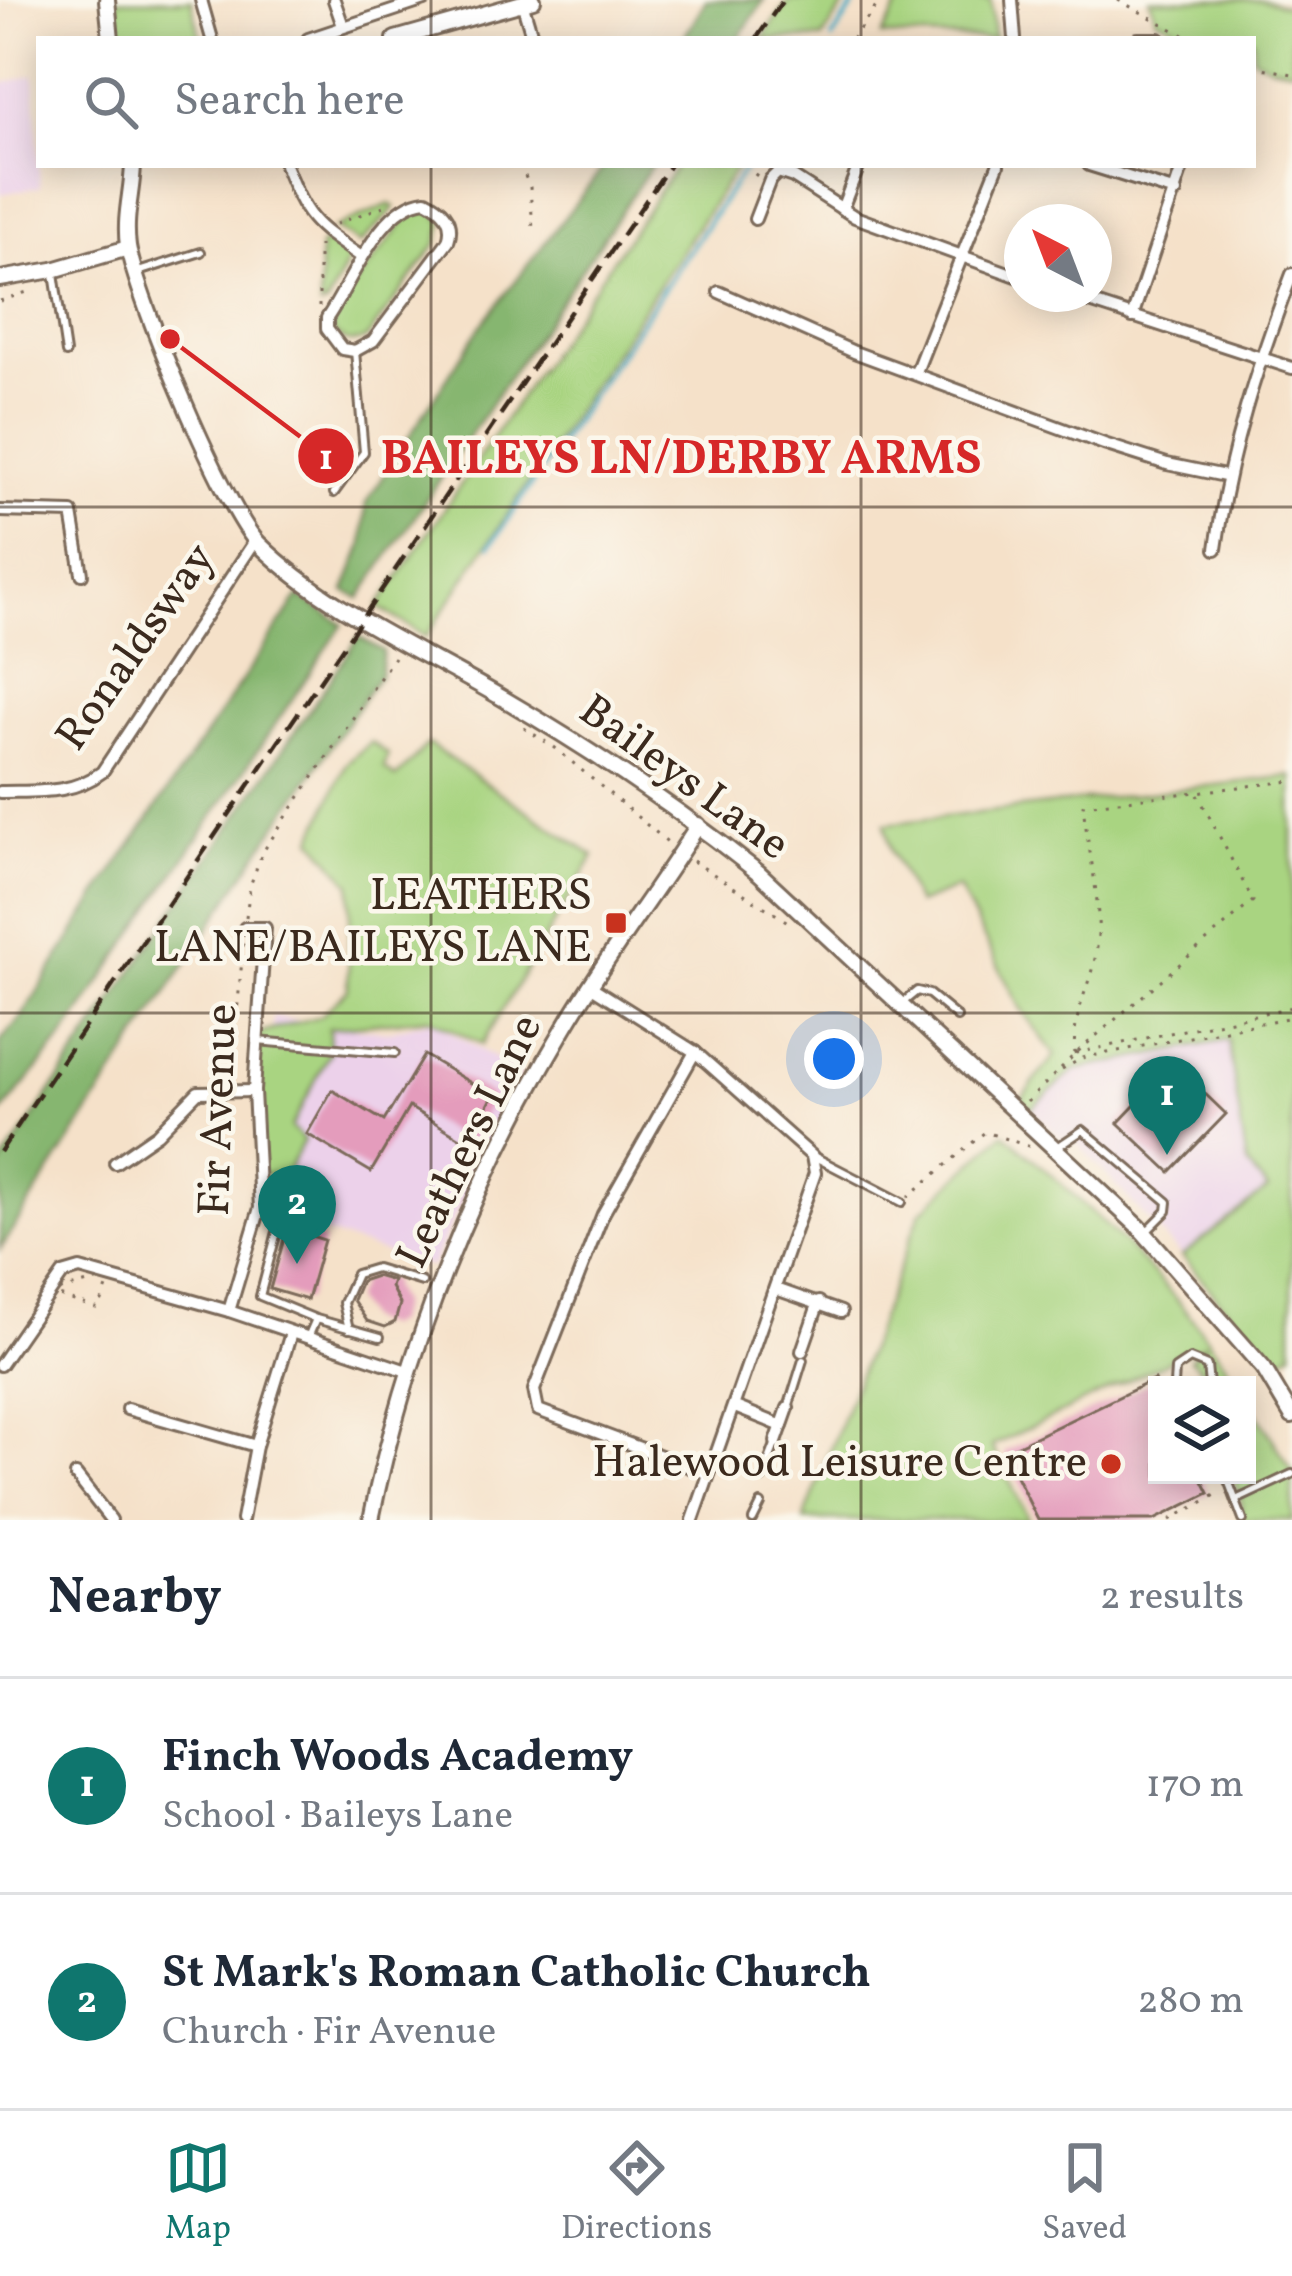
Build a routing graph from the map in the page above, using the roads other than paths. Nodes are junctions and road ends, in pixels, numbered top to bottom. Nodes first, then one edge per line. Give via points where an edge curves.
1 (106, 0) edge
2 (201, 0) edge
3 (334, 0) edge
4 (425, 0) edge
5 (1012, 0) edge
6 (527, 1) edge
7 (343, 26) junction
8 (111, 36) edge
9 (211, 36) edge
10 (316, 36) edge
11 (405, 36) edge
12 (533, 36) edge
13 (1015, 36) edge
14 (133, 168) edge
15 (286, 168) edge
16 (858, 168) edge
17 (997, 168) edge
18 (1099, 168) edge
19 (1182, 168) edge
20 (1176, 192) junction
21 (842, 209) junction
22 (755, 219) dead end
23 (128, 248) junction
24 (201, 252) dead end
25 (360, 256) junction
26 (962, 256) junction
27 (53, 270) junction
28 (1004, 271) edge
29 (135, 273) junction
30 (1292, 274) edge
31 (0, 279) edge
32 (719, 292) dead end
33 (1112, 310) edge
34 (1132, 317) junction
35 (355, 351) junction
36 (66, 353) dead end
37 (1262, 358) junction
38 (1292, 368) edge
39 (916, 372) junction
40 (1225, 476) junction
41 (334, 494) dead end
42 (0, 511) edge
43 (255, 541) junction
44 (1216, 549) dead end
45 (82, 574) dead end
46 (0, 792) edge
47 (698, 825) junction
48 (245, 928) road end
49 (590, 986) junction
50 (899, 1006) junction
51 (957, 1017) dead end
52 (257, 1041) junction
53 (695, 1052) junction
54 (395, 1053) dead end
55 (254, 1091) junction
56 (1062, 1153) junction
57 (812, 1156) junction
58 (116, 1163) dead end
59 (902, 1202) road end
60 (278, 1228) dead end
61 (1144, 1233) junction
62 (422, 1282) dead end
63 (776, 1289) junction
64 (819, 1302) junction
65 (229, 1311) junction
66 (841, 1312) dead end
67 (316, 1319) junction
68 (349, 1329) junction
69 (291, 1333) junction
70 (380, 1337) dead end
71 (308, 1339) junction
72 (802, 1356) joint
73 (0, 1365) edge
74 (410, 1372) junction
75 (1175, 1376) edge
76 (1209, 1376) edge
77 (735, 1407) junction
78 (788, 1408) joint
79 (127, 1409) dead end
80 (1292, 1416) edge
81 (782, 1426) junction
82 (776, 1442) joint
83 (256, 1446) junction
84 (710, 1474) junction
85 (1292, 1474) edge
86 (76, 1475) dead end
87 (762, 1478) dead end
88 (1229, 1484) edge
89 (1236, 1500) junction
90 (761, 1504) dead end
91 (111, 1520) edge
92 (242, 1520) edge
93 (371, 1520) edge
94 (693, 1520) edge
95 (753, 1520) edge
96 (1244, 1520) edge

1 - 8 street
2 - 9 street
3 - 7 street
4 - 7 street
5 - 13 street
6 - 11 street
6 - 12 street
7 - 10 street
14 - 23 street, Baileys Lane
15 - 25 street via 304,211
16 - 21 street
17 - 26 street
18 - 20 street
19 - 20 street
20 - 34 street
21 - 22 street via 778,172
21 - 26 street
23 - 27 street
23 - 29 street, Baileys Lane
24 - 29 lane
25 - 35 street via 327,318 333,340
25 - 35 street via 405,207 426,200 445,212 452,230 374,341
26 - 28 street
26 - 39 street
27 - 31 street
27 - 36 lane
29 - 43 street, Baileys Lane via 230,502
30 - 37 street
32 - 39 street
33 - 34 street
34 - 37 street
35 - 41 lane via 364,452
37 - 38 street
37 - 40 street
39 - 40 street via 1104,444
40 - 44 street
42 - 45 street via 72,513
43 - 46 street, Ronaldsway via 102,772 67,790
43 - 47 street, Baileys Lane via 308,585 508,701
47 - 49 street, Leathers Lane
47 - 50 street, Baileys Lane
48 - 52 street, Fir Avenue via 265,928
49 - 53 street
49 - 74 street, Leathers Lane via 488,1174
50 - 51 lane via 916,991
50 - 56 street, Baileys Lane
52 - 54 lane
52 - 55 street, Fir Avenue
53 - 57 street
53 - 84 street via 603,1214 534,1390 538,1410
55 - 58 street via 198,1092
55 - 65 street, Fir Avenue via 260,1208
56 - 61 street, Baileys Lane
56 - 61 lane via 1083,1130 1168,1202
57 - 59 lane
57 - 63 street via 815,1173
60 - 67 lane via 260,1296
61 - 80 street, Baileys Lane via 1264,1369
62 - 68 lane via 376,1268 356,1274 343,1303
63 - 64 street
63 - 77 street
64 - 66 street
64 - 72 street
65 - 69 street
65 - 73 street via 80,1269 64,1274
67 - 68 lane
67 - 71 lane
68 - 70 lane
69 - 71 street
69 - 83 street
71 - 74 street
72 - 78 lane
74 - 93 street, Leathers Lane
75 - 76 lane via 1190,1359 1207,1366
77 - 81 street
77 - 84 street
78 - 81 street
79 - 83 street
81 - 82 street
82 - 87 lane
83 - 92 street
84 - 94 street
85 - 89 lane
86 - 91 street
88 - 89 lane
89 - 96 lane
90 - 95 lane

